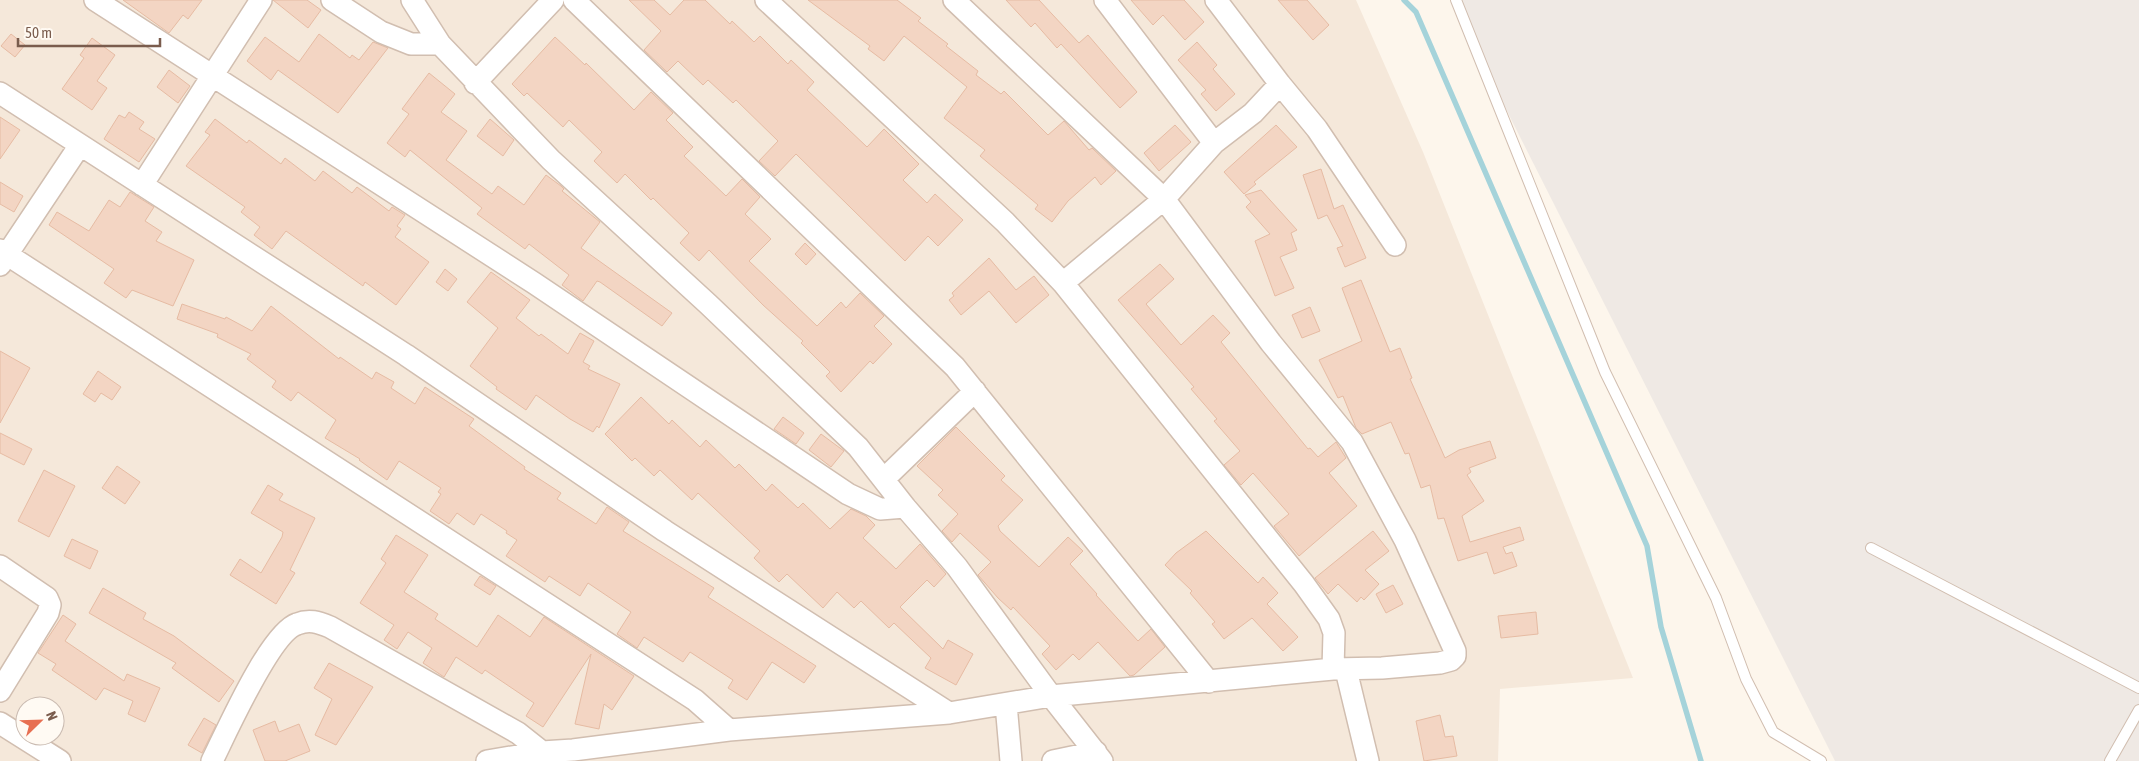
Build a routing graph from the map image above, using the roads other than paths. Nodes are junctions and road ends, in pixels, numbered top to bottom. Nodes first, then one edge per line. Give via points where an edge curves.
1 (95, 0) edge
2 (261, 0) edge
3 (332, 0) edge
4 (412, 0) edge
5 (553, 0) edge
6 (574, 0) edge
7 (766, 0) edge
8 (954, 0) edge
9 (1105, 0) edge
10 (1216, 0) edge
11 (1456, 0) edge
12 (440, 44) junction
13 (211, 75) junction
14 (475, 83) junction
15 (1280, 84) junction
16 (0, 93) edge
17 (1214, 143) junction
18 (80, 145) junction
19 (142, 185) junction
20 (1164, 199) junction
21 (1394, 245) dead end
22 (2, 257) edge
23 (1063, 283) junction
24 (975, 391) junction
25 (884, 479) junction
26 (905, 507) junction
27 (1871, 548) dead end
28 (0, 566) edge
29 (1339, 670) junction
30 (1210, 682) junction
31 (2139, 688) edge
32 (0, 691) edge
33 (1051, 696) junction
34 (1006, 704) junction
35 (2139, 710) edge
36 (949, 713) junction
37 (0, 724) edge
38 (729, 730) junction
39 (542, 752) junction
40 (578, 756) edge
41 (1099, 757) edge
42 (60, 761) edge
43 (212, 761) edge
44 (487, 761) edge
45 (1011, 761) edge
46 (1053, 761) edge
47 (1368, 761) edge
48 (1822, 761) edge
49 (2110, 761) edge

1 - 13 street
2 - 13 street
3 - 12 street via 381,32 411,44
4 - 12 street
5 - 14 street
6 - 24 street via 955,367
7 - 23 street via 1005,222
8 - 20 street
9 - 17 street
10 - 15 street
11 - 48 lane via 1606,372 1716,598 1746,679 1773,732
12 - 14 street
13 - 19 street
13 - 26 street via 534,283 848,494 880,509
14 - 25 street via 551,160 858,448
15 - 17 street via 1253,113
15 - 21 street via 1318,129
16 - 18 street
17 - 20 street
18 - 19 street
18 - 22 street
19 - 36 street via 406,355 665,531
20 - 23 street
20 - 29 street via 1271,343 1352,442 1405,540 1455,651 1451,660 1440,663
22 - 38 street via 670,684
23 - 29 street via 1329,619
24 - 25 street
24 - 30 street
25 - 26 street
26 - 33 street via 957,567
27 - 31 lane
28 - 32 street via 47,598 50,605
29 - 30 street
29 - 47 street
30 - 33 street
33 - 34 street
33 - 41 street
34 - 36 street
34 - 45 street
35 - 49 lane
36 - 38 street
37 - 42 street
38 - 40 street
39 - 40 street
39 - 43 street via 518,734 313,620 295,624 274,645
39 - 44 street
41 - 46 street

